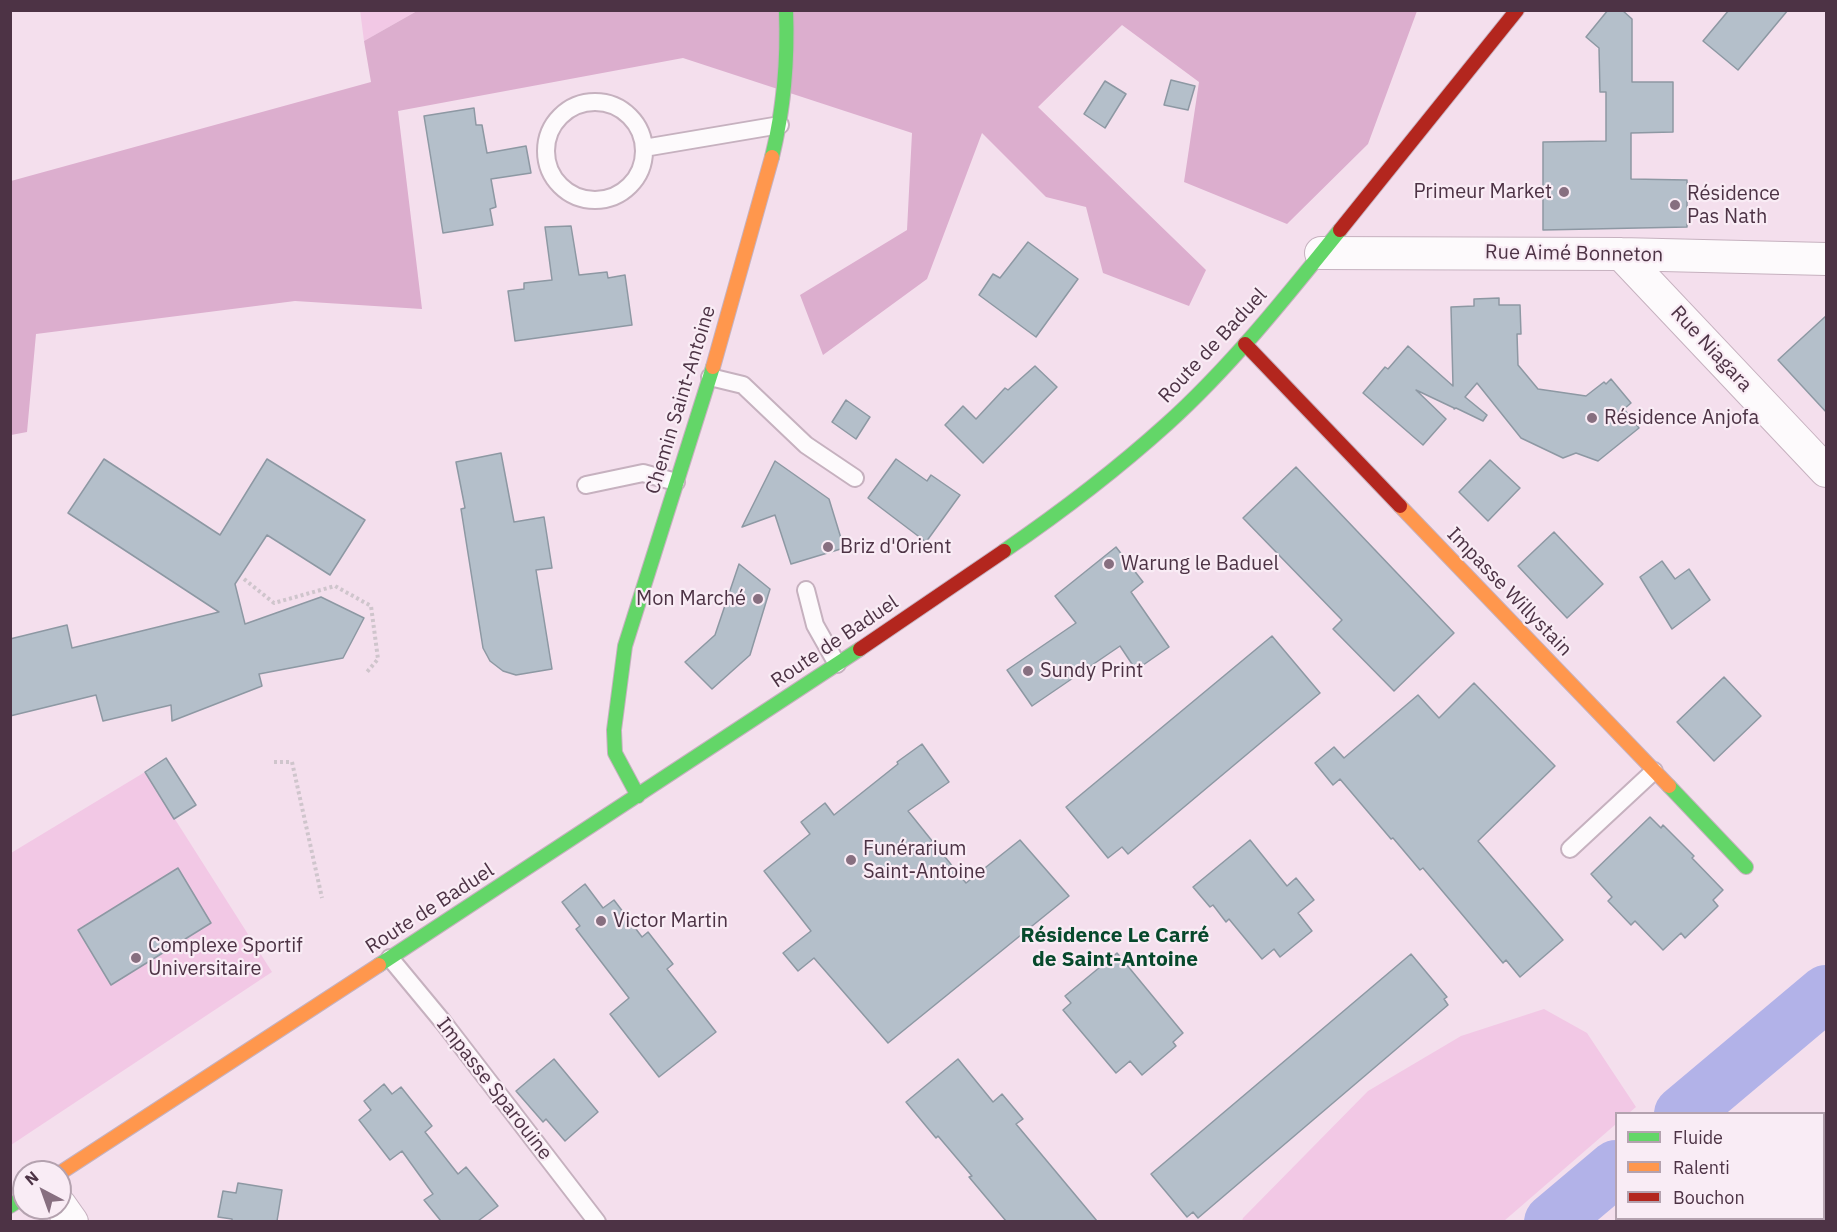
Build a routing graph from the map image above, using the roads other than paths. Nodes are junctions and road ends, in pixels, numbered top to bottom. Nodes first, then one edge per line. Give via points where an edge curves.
1 (786, 10) edge
2 (1517, 10) edge
3 (780, 125) junction
4 (644, 148) junction
5 (1322, 253) junction
6 (1621, 254) junction
7 (1827, 260) edge
8 (1245, 344) junction
9 (710, 377) junction
10 (1827, 471) edge
11 (855, 478) dead end
12 (676, 482) junction
13 (586, 484) dead end
14 (806, 590) dead end
15 (837, 664) junction
16 (1654, 771) junction
17 (638, 796) junction
18 (1570, 849) dead end
19 (1746, 867) dead end
20 (390, 958) junction
21 (72, 1165) edge
22 (597, 1221) edge

1 - 3 main road, Chemin Saint-Antoine via 788,50
2 - 5 main road, Route de Baduel
3 - 4 lane
3 - 9 main road, Chemin Saint-Antoine
4 - 4 lane via 633,118 620,108 589,102 560,116 546,145 547,161 563,189 593,200 624,191 642,165
5 - 6 street, Rue Aimé Bonneton
5 - 8 main road, Route de Baduel
6 - 7 street, Rue Aimé Bonneton
6 - 10 street, Rue Niagara
8 - 15 main road, Route de Baduel via 1167,424 1061,512
8 - 16 main road, Impasse Willystain
9 - 11 lane via 743,385 807,445
9 - 12 main road, Chemin Saint-Antoine
12 - 13 lane via 643,473
12 - 17 main road, Chemin Saint-Antoine via 630,625 617,701 615,753
14 - 15 lane via 815,625
15 - 17 main road, Route de Baduel
16 - 18 lane
16 - 19 main road, Impasse Willystain
17 - 20 main road, Route de Baduel
20 - 21 main road, Route de Baduel
20 - 22 lane, Impasse Sparouine

